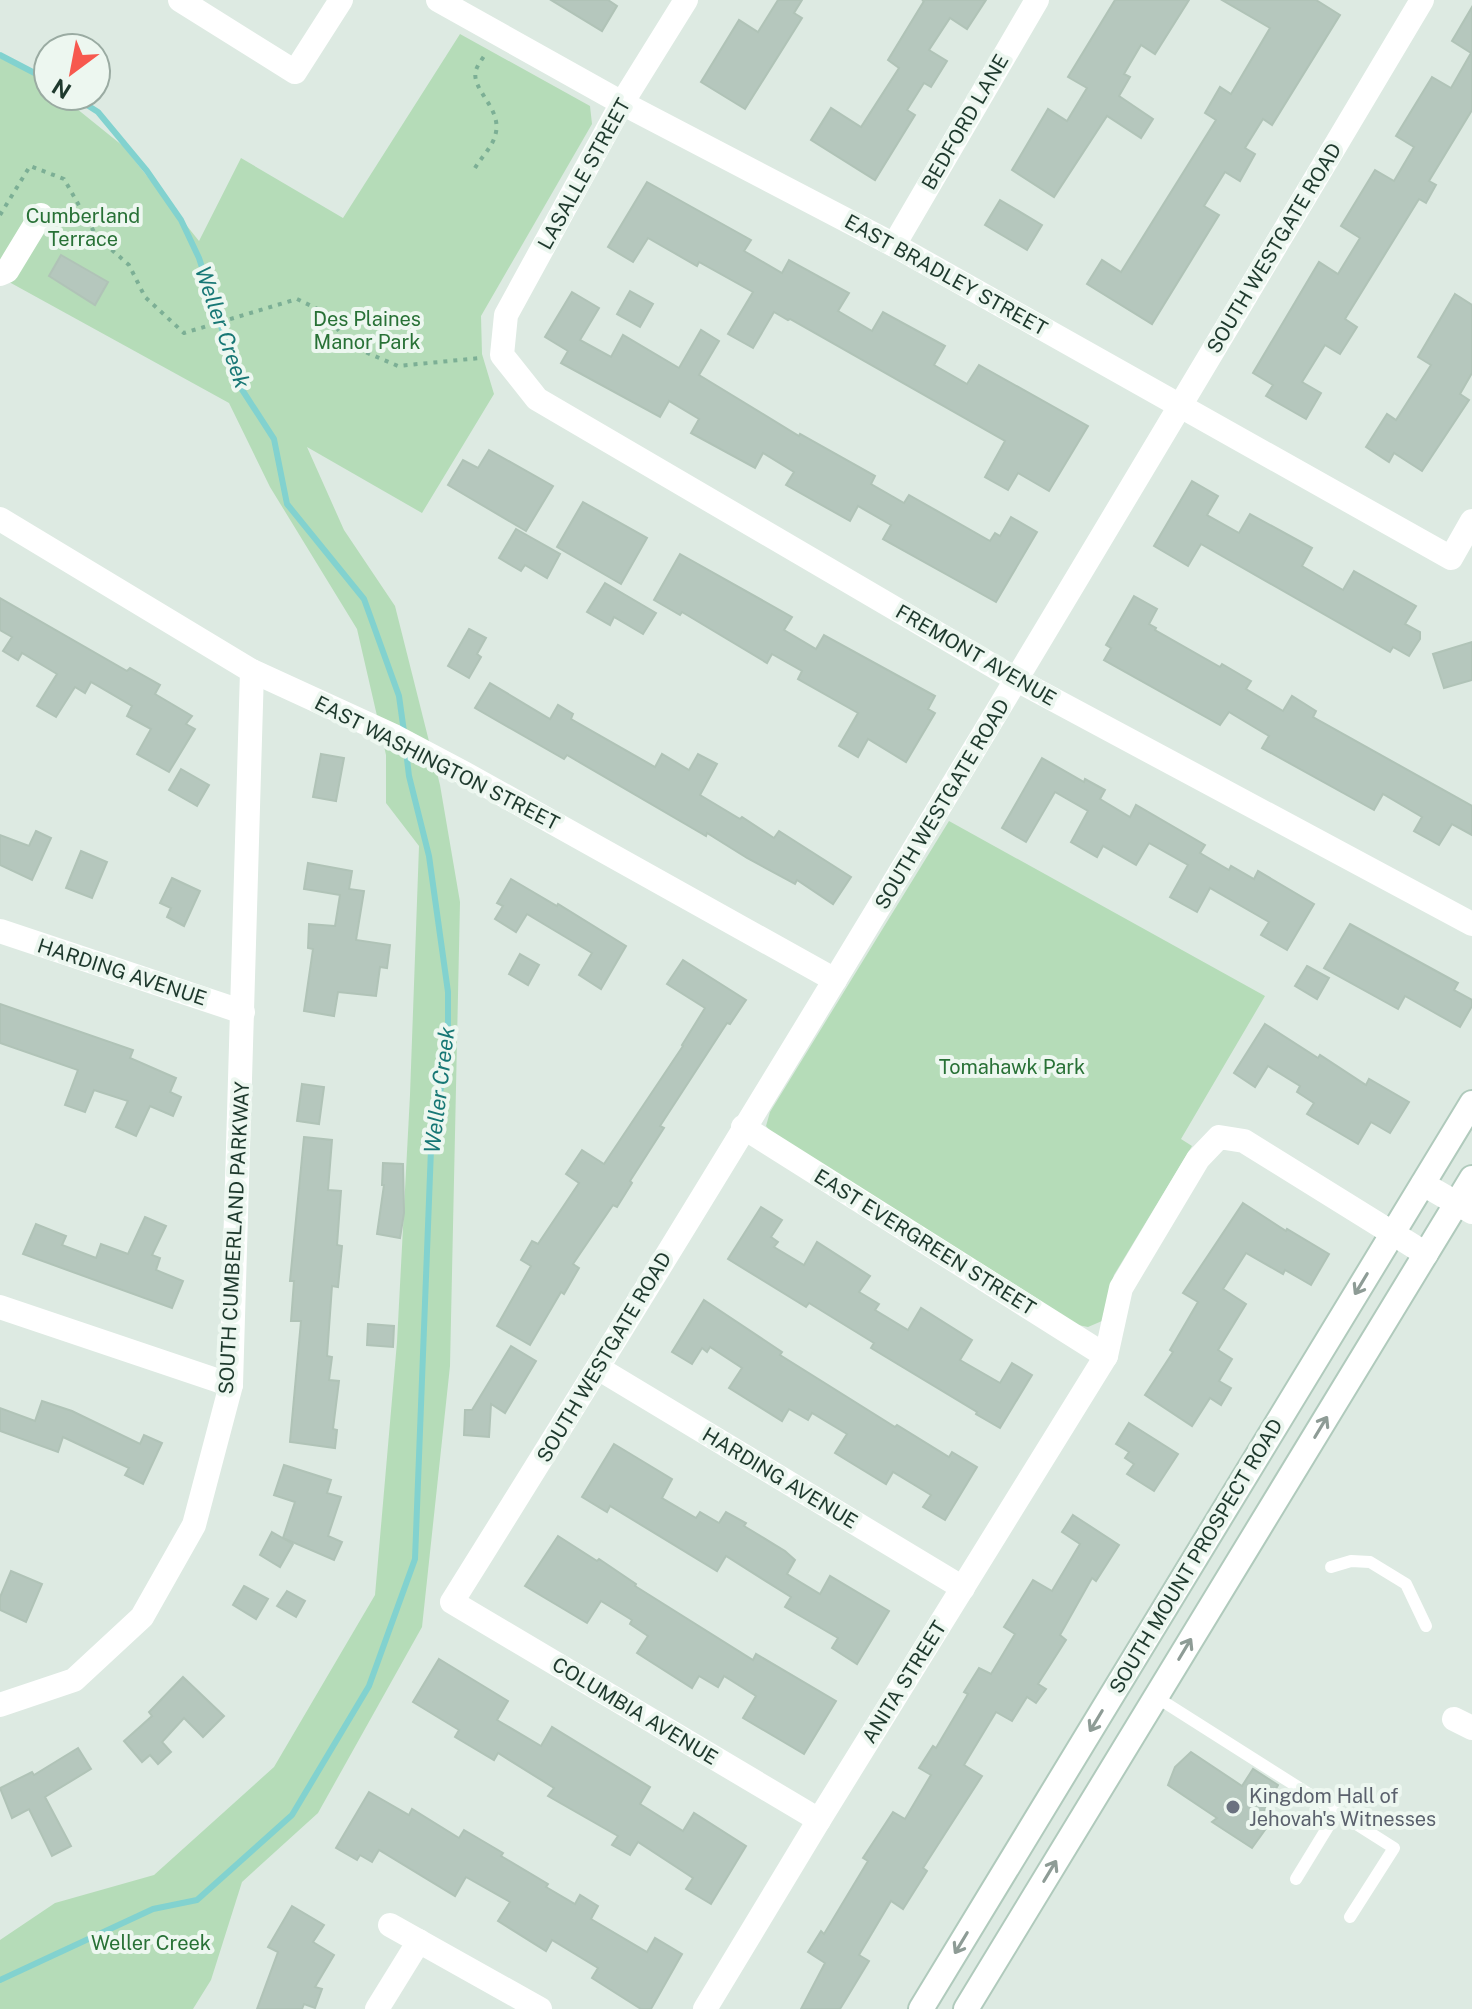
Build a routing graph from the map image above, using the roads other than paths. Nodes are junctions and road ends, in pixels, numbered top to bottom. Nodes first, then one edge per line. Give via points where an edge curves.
1 (180, 0) edge
2 (341, 0) edge
3 (438, 0) edge
4 (686, 0) edge
5 (1037, 0) edge
6 (1422, 0) edge
7 (622, 103) junction
8 (41, 215) dead end
9 (894, 245) junction
10 (0, 274) edge
11 (502, 355) joint
12 (1180, 406) junction
13 (0, 519) edge
14 (1472, 521) edge
15 (252, 671) junction
16 (1017, 680) junction
17 (1472, 924) edge
18 (0, 931) edge
19 (835, 980) junction
20 (243, 1012) junction
21 (1472, 1103) edge
22 (743, 1127) junction
23 (1472, 1178) edge
24 (1423, 1184) junction
25 (1464, 1208) edge
26 (1393, 1233) junction
27 (1426, 1254) junction
28 (0, 1307) edge
29 (1106, 1356) junction
30 (598, 1368) junction
31 (231, 1385) junction
32 (1331, 1567) dead end
33 (963, 1588) junction
34 (452, 1602) joint
35 (1426, 1626) dead end
36 (1156, 1697) junction
37 (0, 1705) edge
38 (1337, 1812) junction
39 (819, 1820) junction
40 (1296, 1879) dead end
41 (1350, 1917) dead end
42 (390, 1925) dead end
43 (419, 1941) junction
44 (377, 2009) edge
45 (540, 2009) edge
46 (705, 2009) edge
47 (921, 2009) edge
48 (966, 2009) edge

1 - 2 street via 295,72
3 - 7 street, EAST BRADLEY STREET
4 - 7 street, LASALLE STREET
5 - 9 street, BEDFORD LANE
6 - 12 street, SOUTH WESTGATE ROAD
7 - 9 street, EAST BRADLEY STREET
7 - 11 street, LASALLE STREET via 506,315
8 - 10 street via 7,271
9 - 12 street, EAST BRADLEY STREET
11 - 16 street, FREMONT AVENUE via 537,399
12 - 14 street, EAST BRADLEY STREET via 1451,558
12 - 16 street, SOUTH WESTGATE ROAD
13 - 15 street, EAST WASHINGTON STREET
15 - 19 street, EAST WASHINGTON STREET via 464,773
15 - 20 street, SOUTH CUMBERLAND PARKWAY
16 - 17 street, FREMONT AVENUE
16 - 19 street, SOUTH WESTGATE ROAD
18 - 20 street, HARDING AVENUE
19 - 22 street, SOUTH WESTGATE ROAD
20 - 31 street, SOUTH CUMBERLAND PARKWAY
21 - 24 street, SOUTH MOUNT PROSPECT ROAD
22 - 29 street, EAST EVERGREEN STREET
22 - 30 street, SOUTH WESTGATE ROAD
23 - 25 street, SOUTH MOUNT PROSPECT ROAD
24 - 25 street
24 - 26 street, SOUTH MOUNT PROSPECT ROAD
25 - 27 street, SOUTH MOUNT PROSPECT ROAD
26 - 27 street
26 - 29 street, ANITA STREET via 1244,1141 1219,1137 1198,1159 1121,1288
26 -> 47 street, SOUTH MOUNT PROSPECT ROAD
36 -> 27 street, SOUTH MOUNT PROSPECT ROAD
28 - 31 street
29 - 33 street, ANITA STREET
30 - 33 street, HARDING AVENUE
30 - 34 street, SOUTH WESTGATE ROAD
31 - 37 street, SOUTH CUMBERLAND PARKWAY via 194,1525 142,1617 74,1680
32 - 35 lane via 1370,1562 1406,1584
33 - 39 street, ANITA STREET
34 - 39 street, COLUMBIA AVENUE
36 - 38 lane
48 -> 36 street, SOUTH MOUNT PROSPECT ROAD
38 - 40 lane
38 - 41 lane via 1394,1848
39 - 46 street, ANITA STREET
42 - 43 street
43 - 44 street
43 - 45 street

